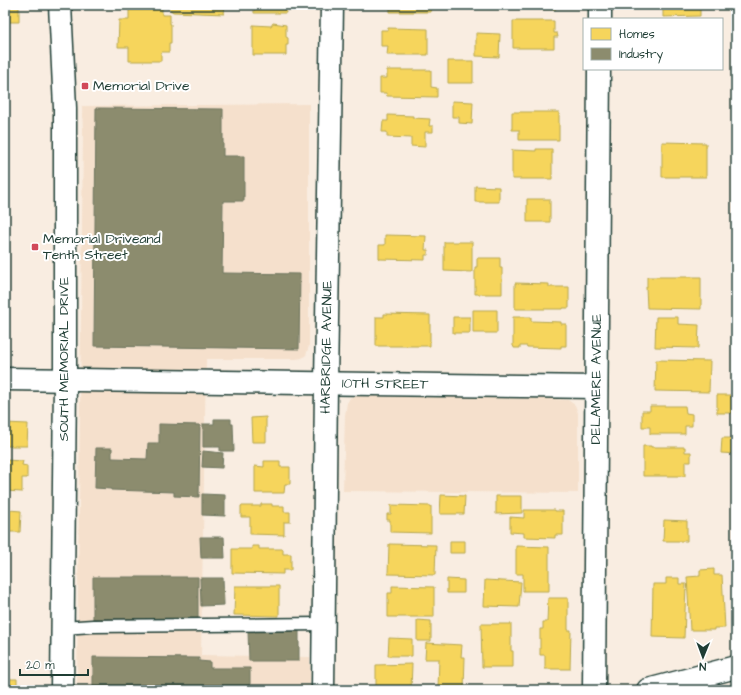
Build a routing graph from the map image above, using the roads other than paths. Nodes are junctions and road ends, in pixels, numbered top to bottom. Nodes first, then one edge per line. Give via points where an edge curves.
1 (60, 5) edge
2 (332, 5) edge
3 (600, 5) edge
4 (600, 18) edge
5 (599, 70) edge
6 (5, 379) edge
7 (64, 380) junction
8 (326, 383) junction
9 (596, 387) junction
10 (323, 624) junction
11 (62, 628) junction
12 (736, 667) edge
13 (62, 690) edge
14 (323, 690) edge
15 (594, 690) edge
16 (648, 690) edge

1 - 7 street, SOUTH MEMORIAL DRIVE via 64,108
2 - 8 street, HARBRIDGE AVENUE
3 - 4 street
5 - 9 street, DELAMERE AVENUE
6 - 7 street, 10TH STREET
7 - 8 street, 10TH STREET
7 - 11 street, SOUTH MEMORIAL DRIVE
8 - 9 street, 10TH STREET
8 - 10 street, HARBRIDGE AVENUE
9 - 15 street, DELAMERE AVENUE
10 - 11 lane
10 - 14 street, HARBRIDGE AVENUE
11 - 13 street, SOUTH MEMORIAL DRIVE
12 - 16 street

